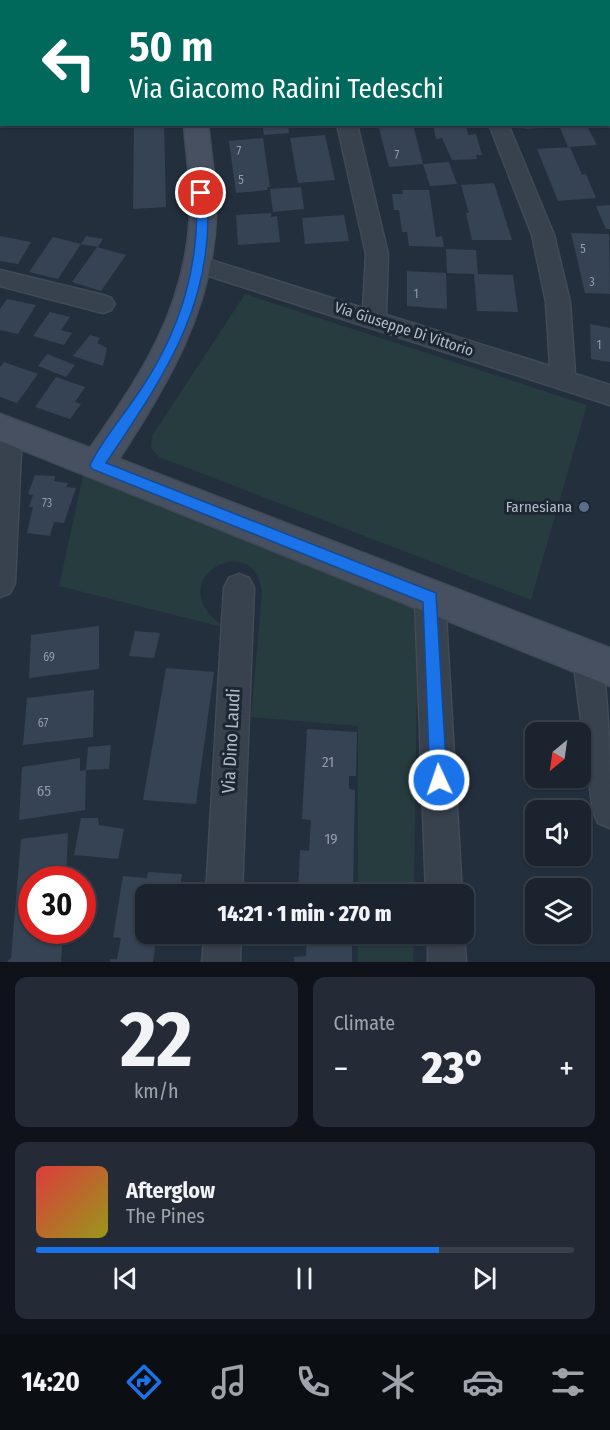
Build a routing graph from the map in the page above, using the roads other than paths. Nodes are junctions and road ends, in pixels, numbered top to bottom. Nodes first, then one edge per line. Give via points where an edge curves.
1 (196, 126) edge
2 (347, 126) edge
3 (499, 126) edge
4 (198, 264) junction
5 (0, 278) edge
6 (103, 304) dead end
7 (374, 320) junction
8 (563, 380) junction
9 (610, 395) edge
10 (5, 428) edge
11 (97, 465) junction
12 (0, 570) edge
13 (239, 588) dead end
14 (430, 598) junction
15 (599, 663) edge
16 (610, 811) edge
17 (224, 884) edge
18 (444, 884) edge
19 (222, 944) edge
20 (446, 944) edge
21 (221, 962) edge
22 (447, 962) edge

1 - 4 main road via 203,216
2 - 7 street via 377,254
3 - 8 street via 543,235 558,302
4 - 7 street, Via Giuseppe Di Vittorio
4 - 11 main road via 184,322 163,364
5 - 6 street
7 - 8 street, Via Giuseppe Di Vittorio
8 - 9 street, Via Giuseppe Di Vittorio
10 - 11 main road
10 - 12 street
11 - 14 main road
13 - 17 street, Via Dino Laudi
14 - 15 main road
14 - 18 street
15 - 16 street
19 - 21 street
20 - 22 street

